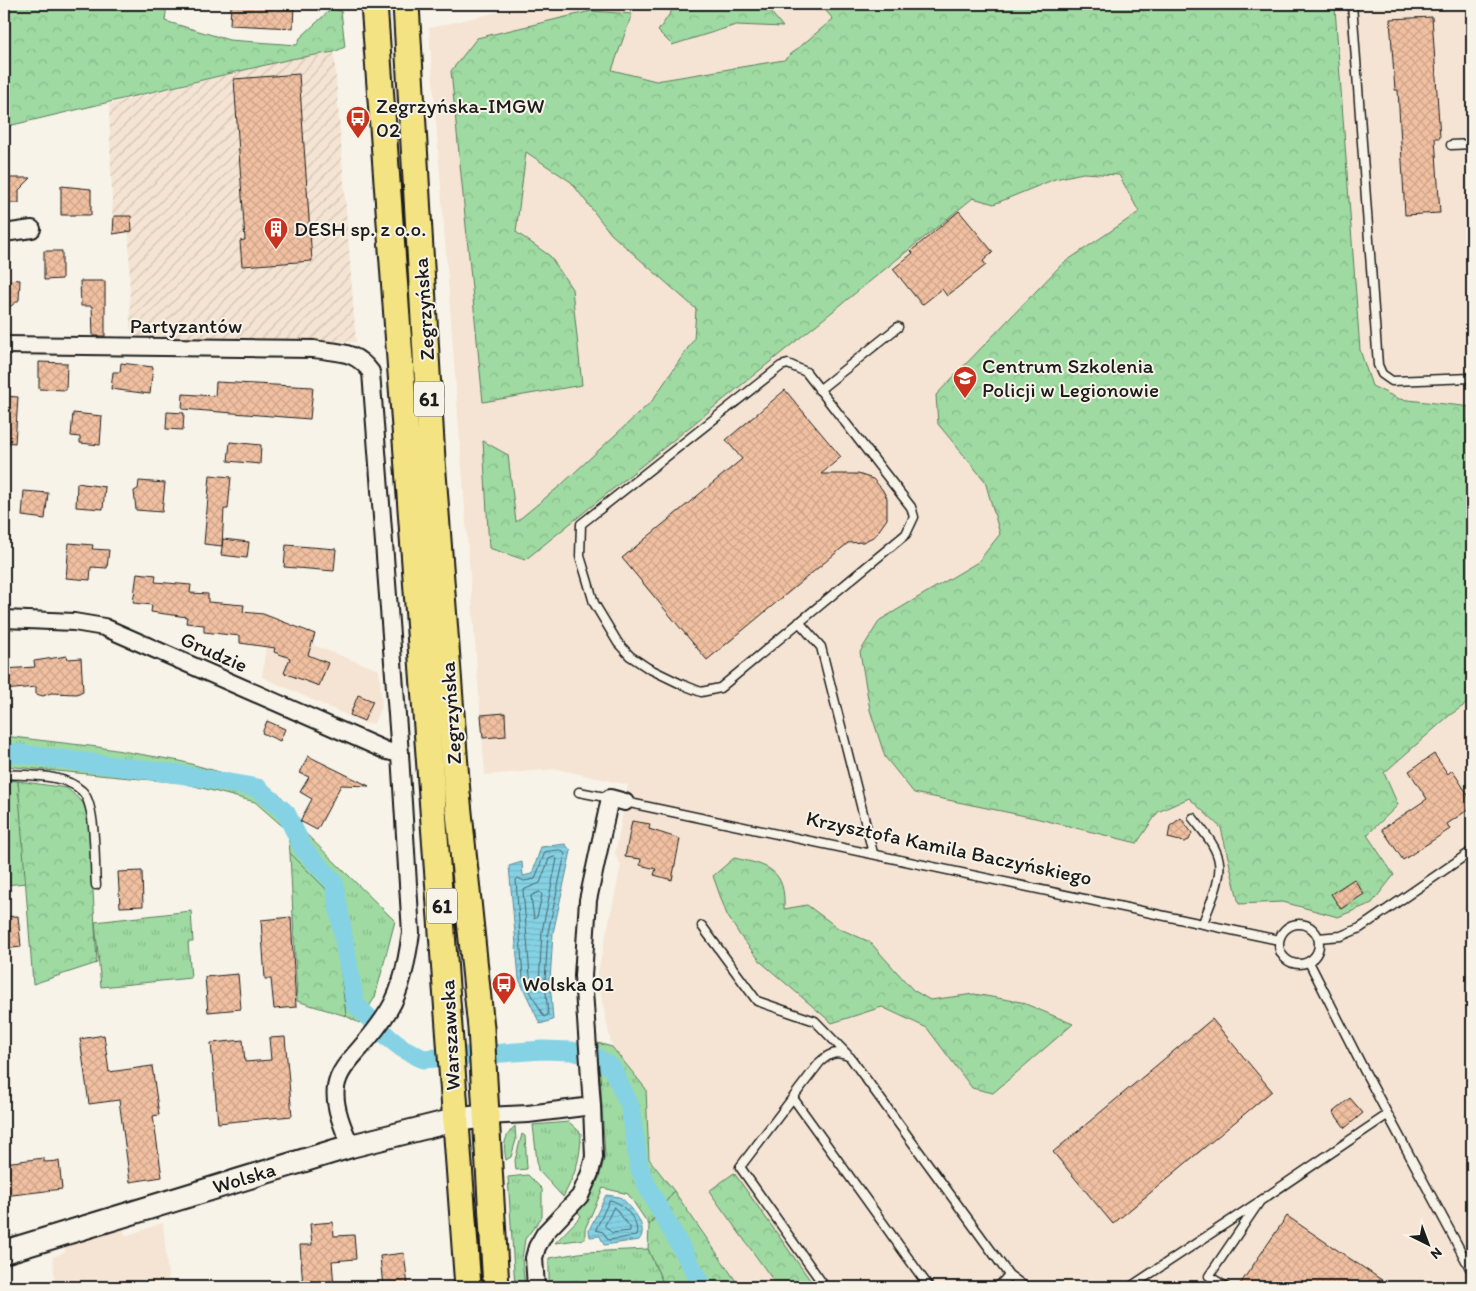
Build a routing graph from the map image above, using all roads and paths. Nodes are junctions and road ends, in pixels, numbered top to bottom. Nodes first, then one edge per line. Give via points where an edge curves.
1 (374, 4) edge
2 (406, 4) edge
3 (1352, 4) edge
4 (1472, 144) edge
5 (1451, 145) dead end
6 (32, 228) dead end
7 (4, 233) edge
8 (898, 327) dead end
9 (4, 344) edge
10 (1472, 378) edge
11 (819, 390) junction
12 (4, 619) edge
13 (799, 622) junction
14 (400, 754) junction
15 (4, 774) edge
16 (432, 782) joint
17 (579, 792) dead end
18 (457, 793) joint
19 (617, 800) junction
20 (1193, 818) dead end
21 (1472, 851) edge
22 (873, 854) junction
23 (96, 886) dead end
24 (1203, 923) junction
25 (702, 926) dead end
26 (1318, 938) junction
27 (1279, 940) junction
28 (1309, 962) junction
29 (850, 1057) junction
30 (793, 1098) junction
31 (592, 1106) junction
32 (1387, 1115) junction
33 (487, 1116) junction
34 (455, 1120) junction
35 (351, 1146) junction
36 (1260, 1201) junction
37 (4, 1252) edge
38 (1471, 1268) edge
39 (1009, 1275) junction
40 (468, 1287) edge
41 (496, 1287) edge
42 (536, 1287) edge
43 (825, 1287) edge
44 (929, 1287) edge
45 (998, 1287) edge
46 (1025, 1287) edge
47 (1130, 1287) edge
48 (1226, 1287) edge

1 - 16 main road, Zegrzyńska / 61
2 - 18 main road, Zegrzyńska / 61 via 432,460
3 - 10 lane via 1378,365 1382,374 1392,381
4 - 5 lane
6 - 7 street
8 - 11 lane
9 - 14 street, Partyzantów via 314,349 354,356 365,364 374,380
11 - 13 lane via 911,507 914,517 906,534
11 - 13 lane via 806,372 788,364 781,366 582,524 580,556 594,603 604,623 630,656 681,684 701,692 720,688
12 - 14 street, Grudzie via 74,622 104,627
13 - 22 lane via 821,647
14 - 35 street via 411,933 396,997 367,1043 338,1076 334,1092 336,1111
15 - 23 lane via 51,778 82,790 91,810
16 - 34 main road, Warszawska / 61
17 - 19 lane, Krzysztofa Kamila Baczyńskiego
18 - 33 main road, Warszawska / 61
19 - 22 lane, Krzysztofa Kamila Baczyńskiego
19 - 31 street via 588,900 583,976
20 - 24 lane via 1214,847 1219,860 1219,872
21 - 26 lane via 1360,928 1341,936
22 - 24 lane, Krzysztofa Kamila Baczyńskiego
24 - 27 lane, Krzysztofa Kamila Baczyńskiego
25 - 29 lane via 757,1001 815,1021
26 - 27 lane via 1309,926 1302,924 1287,928
26 - 28 lane via 1318,952
27 - 28 lane via 1281,953 1290,963
28 - 32 lane
29 - 30 lane via 838,1052 828,1054
29 - 39 lane
30 - 43 lane via 740,1166
30 - 44 lane
31 - 33 street
31 - 42 street via 594,1157 590,1173 580,1196 545,1233 537,1247 534,1258
32 - 36 lane
32 - 38 lane
33 - 34 street, Wolska
33 - 41 main road, Warszawska / 61
34 - 35 street, Wolska
34 - 40 main road, Warszawska / 61
35 - 37 street, Wolska
36 - 47 lane
36 - 48 lane via 1209,1276
39 - 45 lane
39 - 46 lane

